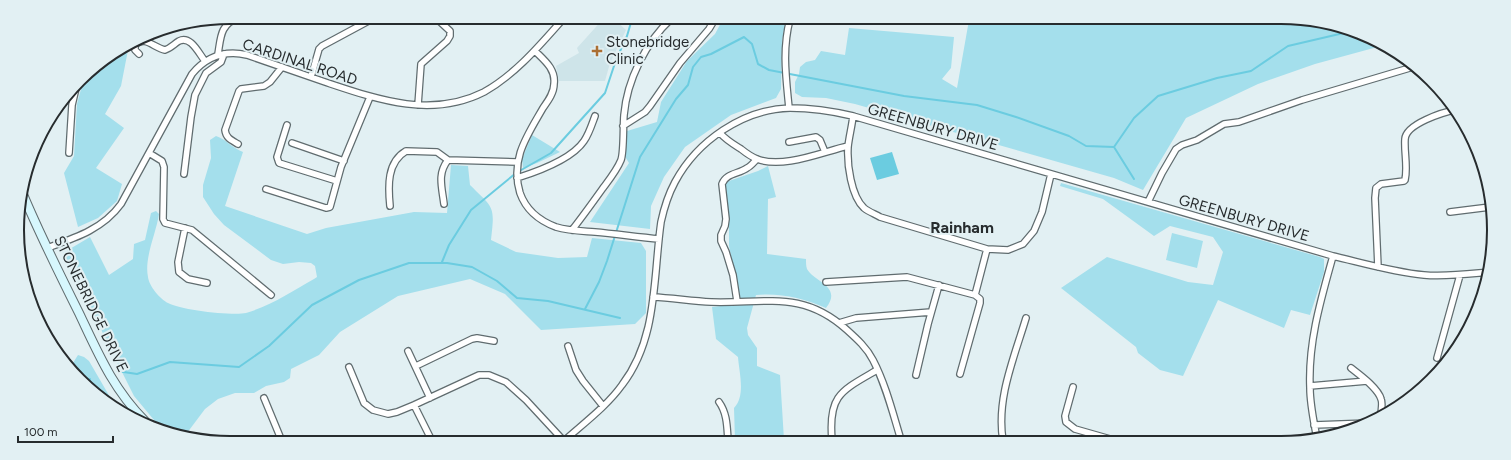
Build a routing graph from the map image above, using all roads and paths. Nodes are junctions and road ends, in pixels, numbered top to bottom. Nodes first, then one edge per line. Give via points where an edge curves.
1 (228, 24) edge
2 (363, 24) edge
3 (442, 24) edge
4 (559, 24) edge
5 (665, 24) edge
6 (712, 24) edge
7 (789, 24) edge
8 (147, 42) edge
9 (135, 47) edge
10 (535, 51) junction
11 (139, 54) dead end
12 (221, 54) junction
13 (204, 61) junction
14 (282, 67) junction
15 (1408, 68) edge
16 (312, 77) junction
17 (74, 95) edge
18 (370, 97) junction
19 (418, 106) junction
20 (789, 108) junction
21 (1449, 112) edge
22 (595, 116) dead end
23 (854, 116) junction
24 (287, 125) dead end
25 (623, 126) junction
26 (720, 132) junction
27 (789, 142) dead end
28 (292, 143) dead end
29 (238, 144) dead end
30 (848, 146) junction
31 (149, 152) junction
32 (825, 152) junction
33 (69, 153) dead end
34 (757, 159) junction
35 (448, 160) junction
36 (344, 161) junction
37 (517, 162) junction
38 (184, 174) dead end
39 (1051, 174) junction
40 (516, 178) junction
41 (337, 182) junction
42 (266, 189) dead end
43 (26, 201) edge
44 (1148, 202) junction
45 (444, 204) dead end
46 (390, 206) dead end
47 (1486, 208) edge
48 (1450, 212) dead end
49 (185, 228) junction
50 (572, 230) junction
51 (659, 239) junction
52 (47, 248) junction
53 (987, 249) junction
54 (1333, 256) junction
55 (1378, 267) junction
56 (1482, 273) edge
57 (1460, 275) junction
58 (826, 282) dead end
59 (207, 283) dead end
60 (939, 285) junction
61 (271, 295) dead end
62 (976, 295) junction
63 (653, 297) junction
64 (737, 301) junction
65 (931, 312) junction
66 (1026, 318) dead end
67 (839, 323) junction
68 (494, 341) dead end
69 (568, 346) dead end
70 (408, 351) dead end
71 (1437, 358) dead end
72 (416, 366) junction
73 (349, 367) dead end
74 (1351, 368) dead end
75 (877, 370) junction
76 (960, 374) dead end
77 (916, 375) dead end
78 (1367, 381) junction
79 (1310, 386) junction
80 (1073, 387) dead end
81 (264, 398) dead end
82 (430, 398) junction
83 (719, 402) dead end
84 (414, 405) junction
85 (603, 406) junction
86 (1381, 410) edge
87 (140, 415) edge
88 (1350, 424) edge
89 (1314, 425) junction
90 (1316, 433) edge
91 (280, 436) edge
92 (430, 436) edge
93 (560, 436) edge
94 (569, 436) edge
95 (728, 436) edge
96 (832, 436) edge
97 (900, 436) edge
98 (1003, 436) edge
99 (1100, 436) edge

1 - 12 street via 221,33
2 - 16 street via 319,49
3 - 19 street via 450,31 450,36 421,64
4 - 10 street, CARDINAL ROAD
5 - 25 street via 638,66 628,95
6 - 25 street via 680,63 650,106
7 - 20 street via 785,55
8 - 13 street via 165,50 180,40 188,41
9 - 11 street
10 - 19 street, CARDINAL ROAD via 515,70 483,92 458,101
10 - 37 street via 552,69 555,83
12 - 13 street, CARDINAL ROAD
12 - 14 street, CARDINAL ROAD via 238,54
12 - 38 street via 221,62 206,73 195,95
13 - 31 street, CARDINAL ROAD via 192,74
14 - 16 street, CARDINAL ROAD
14 - 29 street via 264,86 239,91 225,130 229,139
15 - 44 street via 1239,122 1224,124 1197,140 1182,145 1176,149
16 - 18 street, CARDINAL ROAD
17 - 33 street
18 - 19 street, CARDINAL ROAD
18 - 36 street
20 - 23 street, GREENBURY DRIVE via 829,110
20 - 26 street, GREENBURY DRIVE via 756,114
21 - 55 street via 1438,114 1409,130 1405,137 1405,180 1381,184 1376,188
22 - 40 street via 579,148 540,170
23 - 30 street
23 - 39 street, GREENBURY DRIVE
24 - 41 street via 277,158 279,163
25 - 50 street via 621,159
26 - 34 street via 725,139
26 - 51 street, GREENBURY DRIVE via 697,152 675,182 664,208
27 - 32 street via 816,137
28 - 36 street
30 - 32 street
30 - 53 street via 855,193 867,210 880,217
31 - 49 street via 162,161 164,167 163,219 165,223
31 - 52 street, CARDINAL ROAD via 113,215 76,237
32 - 34 street via 785,161
34 - 64 street via 749,168 729,175 722,184 726,212 721,241 733,275
35 - 37 street
35 - 45 street via 440,176
35 - 46 street via 433,151 412,150 402,153 390,174
36 - 41 street
37 - 40 street
39 - 44 street, GREENBURY DRIVE
39 - 53 street via 1042,212 1029,238 1023,244 1008,250
40 - 50 street via 521,196 532,212 550,224
41 - 42 street via 330,207 326,208
43 - 52 street, STONEBRIDGE DRIVE
44 - 54 street, GREENBURY DRIVE
47 - 48 street
49 - 59 street via 178,262 179,272 188,279
49 - 61 street via 192,230
50 - 51 street
51 - 63 street, GREENBURY DRIVE
52 - 87 street, STONEBRIDGE DRIVE via 108,374
53 - 62 street
54 - 55 street, GREENBURY DRIVE
54 - 79 street via 1311,346
55 - 57 street, GREENBURY DRIVE via 1426,275
56 - 57 street, GREENBURY DRIVE
57 - 71 street
58 - 60 street via 907,277
60 - 62 street
60 - 65 street
62 - 76 street via 980,303
63 - 64 street via 711,302
63 - 85 street, GREENBURY DRIVE via 648,334 642,351 623,384
64 - 67 street via 789,301 814,309
65 - 67 street via 856,318
65 - 77 street
66 - 98 street via 1003,397
67 - 75 street via 868,352
68 - 72 street via 477,338
69 - 85 street via 579,376
70 - 72 street
72 - 82 street
73 - 84 street via 364,403 373,410 388,414
74 - 78 street
75 - 96 street via 840,394 831,414
75 - 97 street
78 - 79 street
78 - 86 street via 1382,399
79 - 89 street
80 - 99 street via 1065,416 1066,422 1075,429
81 - 91 street
82 - 84 street
82 - 93 street via 479,375 497,377 512,386
83 - 95 street via 724,408
84 - 92 street
85 - 94 street, GREENBURY DRIVE
88 - 89 street
89 - 90 street

